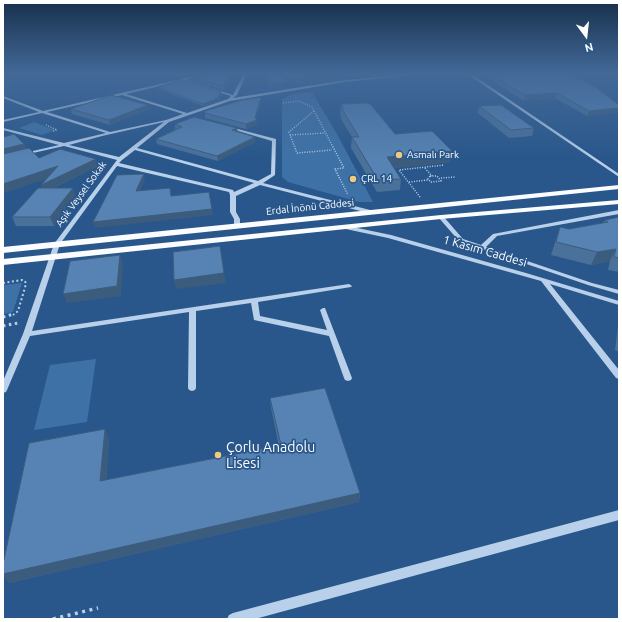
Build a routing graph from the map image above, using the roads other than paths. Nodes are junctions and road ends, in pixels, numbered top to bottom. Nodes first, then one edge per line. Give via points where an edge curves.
1 (16, 102) edge
2 (84, 102) edge
3 (149, 102) edge
4 (223, 102) edge
5 (511, 102) edge
6 (43, 112) junction
7 (185, 114) junction
8 (198, 119) edge
9 (3, 121) edge
10 (168, 121) junction
11 (221, 126) edge
12 (3, 129) edge
13 (110, 133) junction
14 (64, 144) junction
15 (134, 148) junction
16 (18, 156) edge
17 (120, 159) junction
18 (116, 164) junction
19 (619, 176) edge
20 (259, 183) junction
21 (619, 187) edge
22 (233, 195) junction
23 (619, 202) edge
24 (372, 212) junction
25 (619, 212) edge
26 (441, 217) junction
27 (237, 226) junction
28 (343, 227) junction
29 (57, 244) junction
30 (482, 247) junction
31 (3, 250) edge
32 (53, 256) junction
33 (3, 262) edge
34 (538, 266) junction
35 (543, 280) junction
36 (349, 286) dead end
37 (619, 292) edge
38 (254, 300) junction
39 (619, 303) edge
40 (193, 309) junction
41 (323, 310) dead end
42 (28, 334) junction
43 (332, 334) junction
44 (619, 376) edge
45 (348, 378) dead end
46 (192, 388) dead end
47 (3, 390) edge
48 (619, 515) edge
49 (233, 619) edge

1 - 6 street
2 - 6 street
3 - 7 street
4 - 7 street, Aşık Veysel Sokak
5 - 19 street
6 - 9 street
6 - 13 street
7 - 8 street
7 - 10 street, Aşık Veysel Sokak
10 - 13 street
10 - 15 street, Aşık Veysel Sokak
11 - 20 street via 274,140 273,175
12 - 14 street
13 - 14 street
14 - 16 street
14 - 17 street
15 - 17 street, Aşık Veysel Sokak
15 - 20 street
17 - 18 street, Aşık Veysel Sokak
18 - 22 street via 231,191
18 - 29 street, Aşık Veysel Sokak
20 - 22 street
20 - 24 street
21 - 24 main road, Erdal İnönü Caddesi
22 - 27 street via 233,212
23 - 26 main road, Erdal İnönü Caddesi
24 - 27 main road, Erdal İnönü Caddesi
25 - 30 street via 495,235
26 - 28 main road, Erdal İnönü Caddesi
26 - 30 street, 1 Kasım Caddesi via 461,240
27 - 29 main road, Erdal İnönü Caddesi
28 - 32 main road, Erdal İnönü Caddesi
28 - 35 street, 1 Kasım Caddesi via 389,236
29 - 31 main road, Erdal İnönü Caddesi
29 - 32 street, Aşık Veysel Sokak
30 - 34 street, 1 Kasım Caddesi
32 - 33 main road, Erdal İnönü Caddesi
32 - 42 street, Aşık Veysel Sokak
34 - 35 street
34 - 37 street, 1 Kasım Caddesi
35 - 39 street, 1 Kasım Caddesi
35 - 44 street
36 - 38 street
38 - 40 street
38 - 43 street via 257,318
40 - 42 street
40 - 46 street
41 - 43 street
42 - 47 street, Aşık Veysel Sokak
43 - 45 street
48 - 49 street

